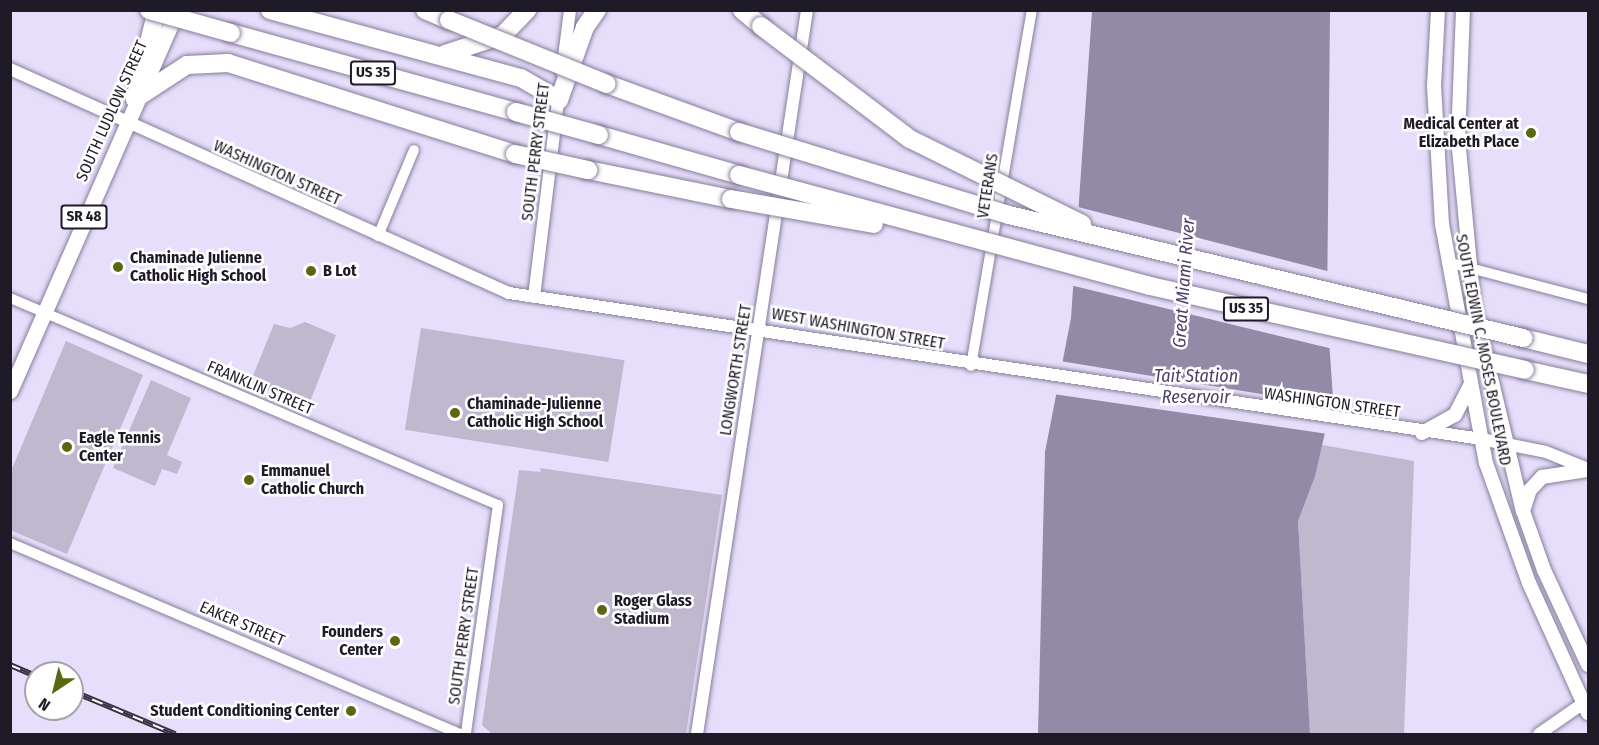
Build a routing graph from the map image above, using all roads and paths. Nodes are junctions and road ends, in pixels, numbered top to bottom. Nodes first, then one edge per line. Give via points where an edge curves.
1 (149, 10) edge
2 (157, 10) edge
3 (177, 10) edge
4 (270, 10) edge
5 (425, 10) edge
6 (527, 10) edge
7 (570, 10) edge
8 (597, 10) edge
9 (742, 10) edge
10 (807, 10) edge
11 (1032, 10) edge
12 (1438, 10) edge
13 (1463, 10) edge
14 (440, 55) junction
15 (10, 69) edge
16 (1434, 82) junction
17 (1459, 83) junction
18 (135, 99) junction
19 (558, 100) junction
20 (125, 122) junction
21 (414, 150) dead end
22 (378, 236) junction
23 (969, 240) junction
24 (1119, 241) junction
25 (1447, 262) junction
26 (1468, 264) junction
27 (534, 297) junction
28 (10, 298) edge
29 (1588, 299) edge
30 (44, 312) junction
31 (760, 329) junction
32 (1588, 354) edge
33 (971, 366) junction
34 (997, 370) joint
35 (1588, 384) edge
36 (1470, 386) junction
37 (10, 391) edge
38 (1422, 433) junction
39 (1481, 438) junction
40 (1503, 442) junction
41 (1588, 470) edge
42 (498, 505) joint
43 (1523, 511) junction
44 (10, 543) edge
45 (1588, 665) edge
46 (1587, 705) edge
47 (461, 735) edge
48 (466, 735) edge
49 (697, 735) edge
50 (1539, 735) edge

1 - 23 highway, US 35, bridge
2 - 18 highway
3 - 18 main road, SOUTH LUDLOW STREET / SR 48
4 - 14 highway
5 - 24 highway, US 35, bridge via 607,84 739,132 912,188
6 - 14 highway via 503,35 479,47
7 - 19 street, SOUTH PERRY STREET
8 - 19 highway via 585,27
9 - 24 highway, bridge via 840,92 924,148
10 - 31 street, LONGWORTH STREET
11 - 33 street, VETERANS
12 - 16 main road, SOUTH EDWIN C. MOSES BOULEVARD
13 - 17 main road, SOUTH EDWIN C. MOSES BOULEVARD
14 - 19 highway via 528,81
15 - 20 street, WASHINGTON STREET
16 - 17 main road
16 - 25 main road, SOUTH EDWIN C. MOSES BOULEVARD
17 - 26 main road, SOUTH EDWIN C. MOSES BOULEVARD
18 - 20 main road, SOUTH LUDLOW STREET / SR 48
18 - 23 highway, bridge via 188,65 228,63 515,154 731,199
19 - 27 street, SOUTH PERRY STREET
20 - 22 street, WASHINGTON STREET
20 - 30 main road, SOUTH LUDLOW STREET / SR 48
21 - 22 street
22 - 27 street, WASHINGTON STREET via 509,293
23 - 35 highway, US 35, bridge
24 - 32 highway, US 35, bridge
25 - 26 street
25 - 36 main road, SOUTH EDWIN C. MOSES BOULEVARD
26 - 29 street
26 - 40 main road, SOUTH EDWIN C. MOSES BOULEVARD
27 - 31 street, WEST WASHINGTON STREET
28 - 30 street, FRANKLIN STREET
30 - 37 main road, SOUTH LUDLOW STREET / SR 48
30 - 42 street, FRANKLIN STREET
31 - 33 street, WEST WASHINGTON STREET
31 - 49 street, LONGWORTH STREET
33 - 34 street, WEST WASHINGTON STREET
34 - 38 street, WASHINGTON STREET
36 - 38 main road via 1455,415
36 - 39 main road, SOUTH EDWIN C. MOSES BOULEVARD
38 - 39 street, WASHINGTON STREET
39 - 40 street, WASHINGTON STREET
39 - 46 main road, SOUTH EDWIN C. MOSES BOULEVARD via 1529,584
40 - 41 street, WASHINGTON STREET
40 - 43 main road, SOUTH EDWIN C. MOSES BOULEVARD
41 - 43 main road via 1542,477 1530,490
42 - 48 street, SOUTH PERRY STREET
43 - 45 main road, SOUTH EDWIN C. MOSES BOULEVARD via 1544,570
44 - 47 street, EAKER STREET
46 - 50 street

